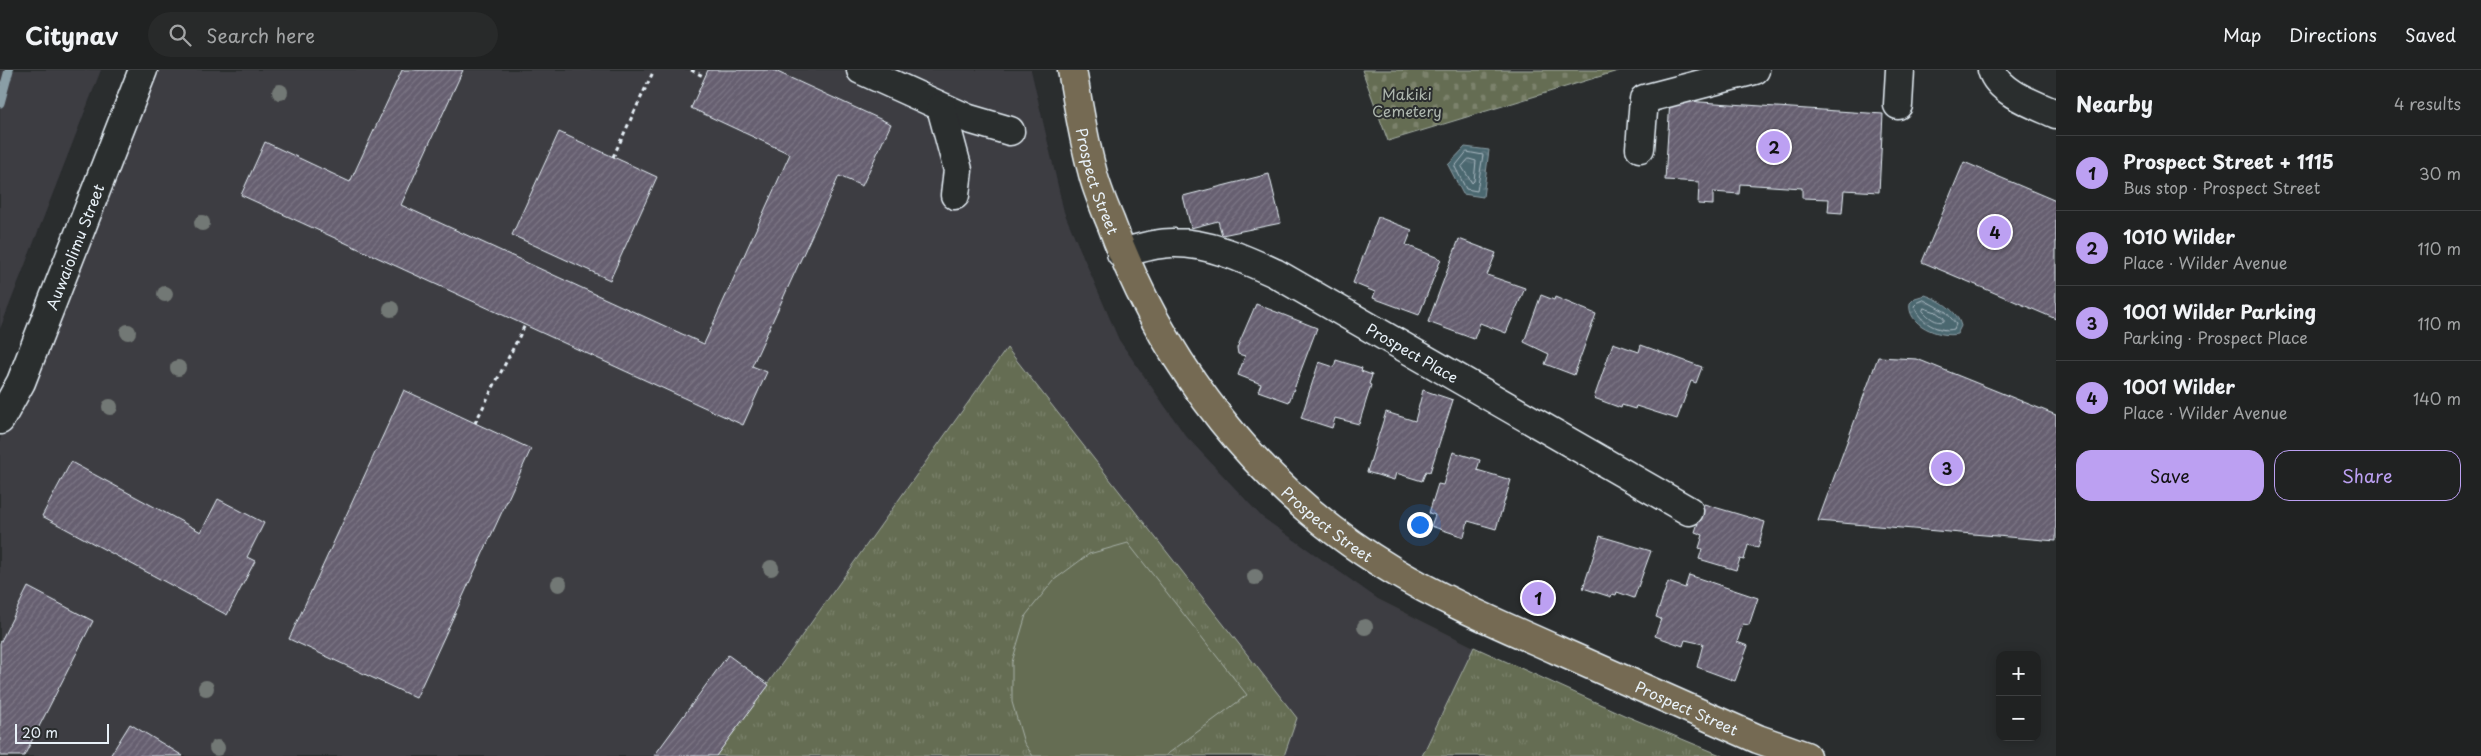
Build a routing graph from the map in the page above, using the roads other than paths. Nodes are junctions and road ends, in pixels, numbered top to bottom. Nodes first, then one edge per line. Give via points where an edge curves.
1 (143, 70) edge
2 (861, 70) edge
3 (1072, 70) edge
4 (1755, 70) edge
5 (1900, 70) edge
6 (1992, 70) edge
7 (1898, 105) dead end
8 (941, 107) junction
9 (2056, 114) edge
10 (1010, 131) dead end
11 (1640, 148) dead end
12 (955, 195) dead end
13 (1121, 252) junction
14 (0, 420) edge
15 (1689, 511) dead end
16 (1806, 756) edge

1 - 14 street, Auwaiolimu Street via 21,382
2 - 8 street
3 - 13 main road, Prospect Street via 1092,172
4 - 11 street via 1644,99
5 - 7 street
6 - 9 street via 1995,78 2008,90
8 - 10 street
8 - 12 street via 958,170
13 - 15 street, Prospect Place via 1174,242 1205,246 1275,273
13 - 16 main road, Prospect Street via 1154,321 1210,407 1279,483 1351,543 1389,568 1472,612 1758,739

